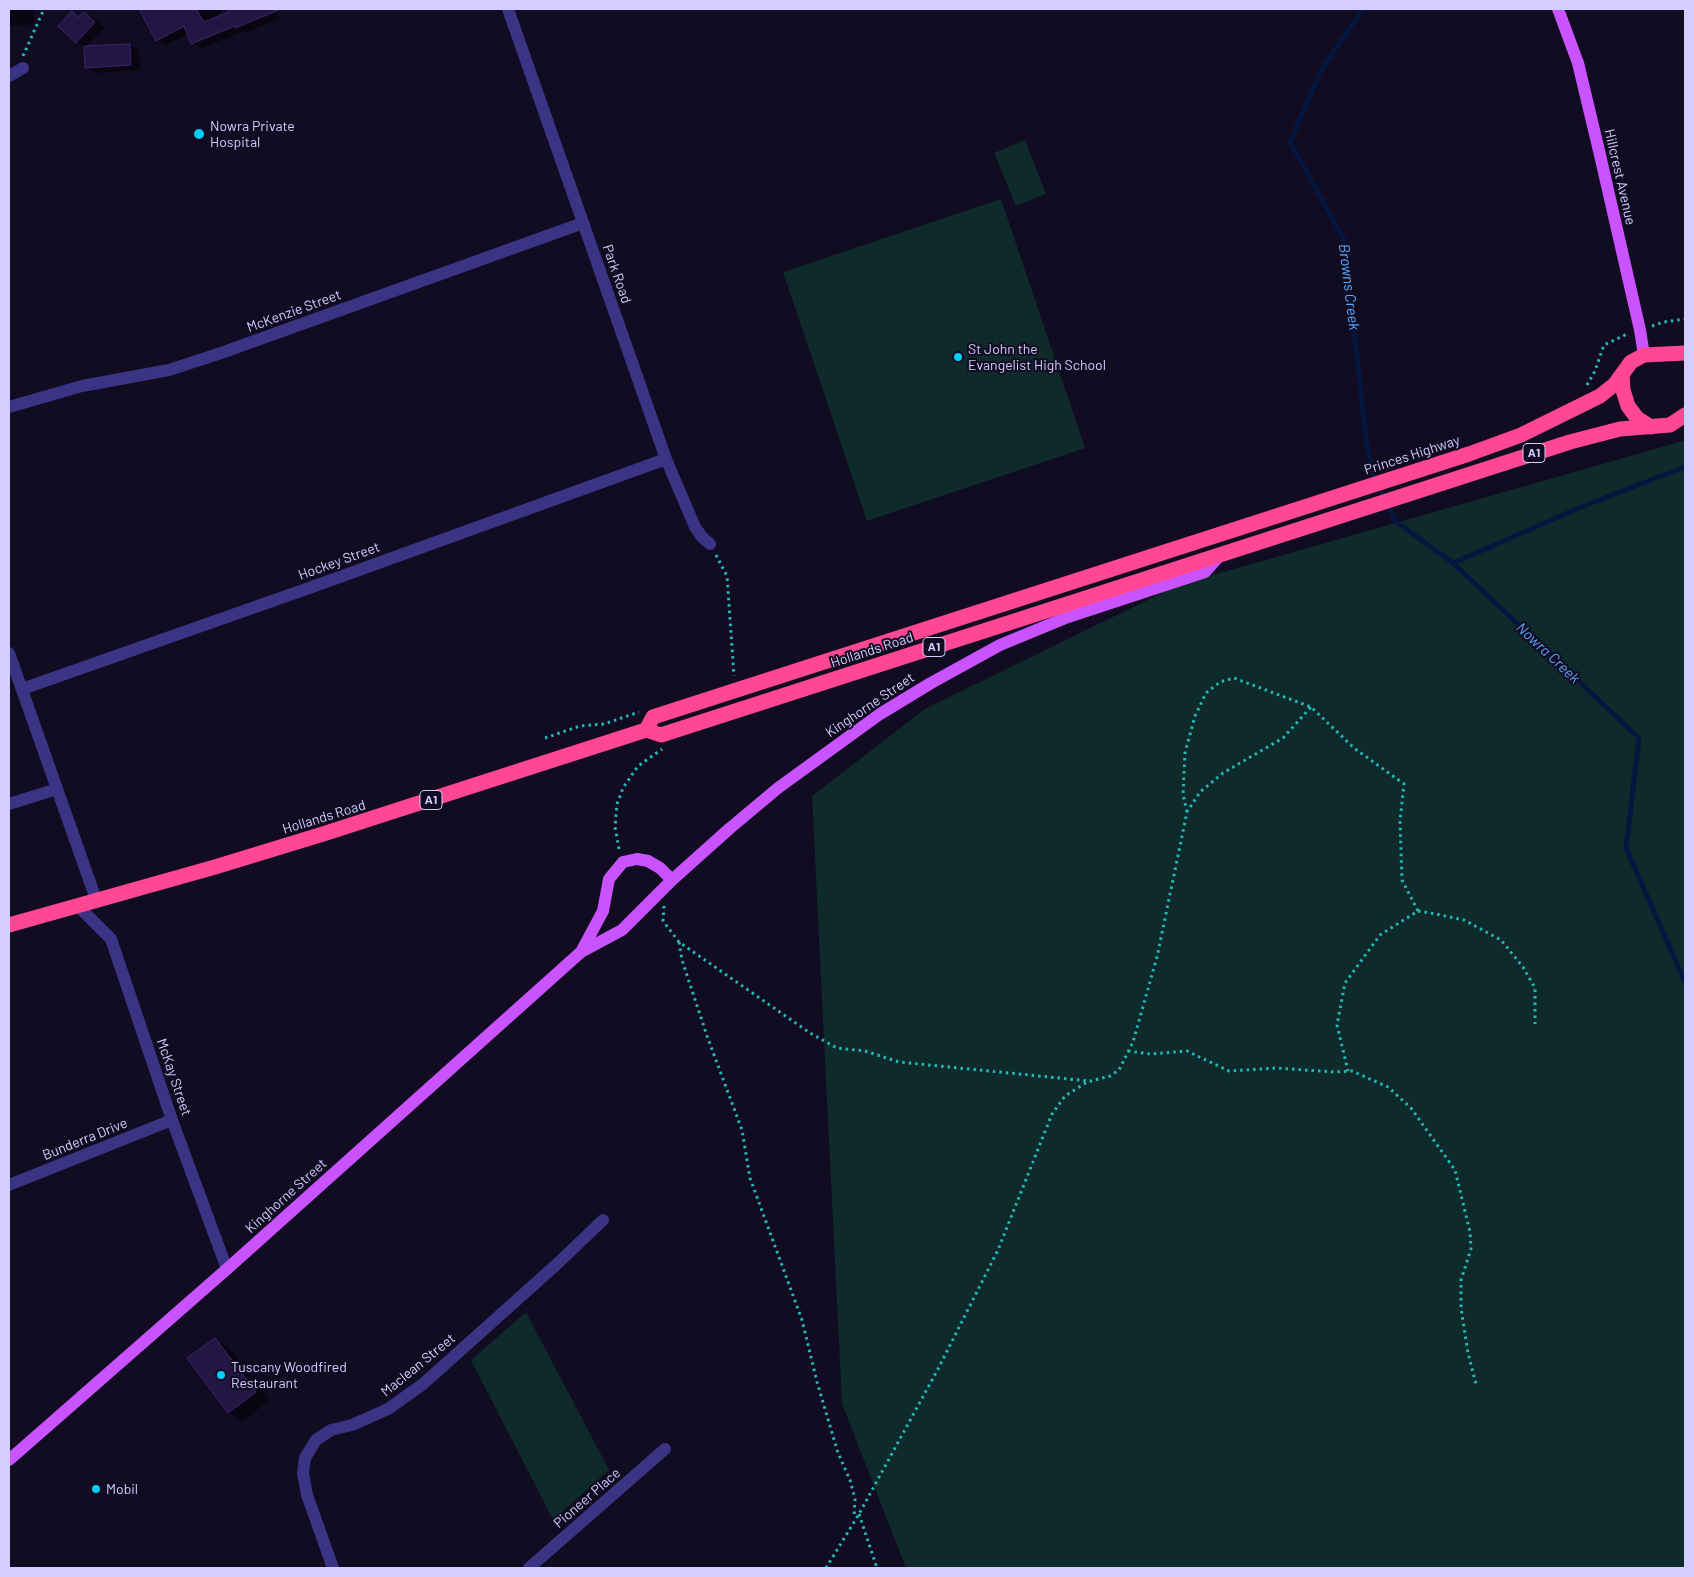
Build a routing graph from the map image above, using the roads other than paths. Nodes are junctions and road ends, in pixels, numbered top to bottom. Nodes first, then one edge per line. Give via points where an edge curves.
1 (508, 9) edge
2 (1558, 9) edge
3 (23, 68) road end
4 (9, 76) edge
5 (583, 223) junction
6 (1680, 354) edge
7 (1644, 355) junction
8 (1685, 367) edge
9 (1622, 374) junction
10 (9, 407) edge
11 (1685, 415) edge
12 (1651, 427) junction
13 (666, 459) junction
14 (1199, 542) joint
15 (710, 544) road end
16 (1222, 554) junction
17 (9, 653) edge
18 (22, 689) junction
19 (646, 730) junction
20 (57, 789) junction
21 (9, 804) edge
22 (672, 880) junction
23 (96, 900) junction
24 (77, 905) junction
25 (9, 925) edge
26 (581, 952) junction
27 (172, 1120) junction
28 (9, 1185) edge
29 (603, 1220) dead end
30 (227, 1269) junction
31 (665, 1449) dead end
32 (9, 1460) edge
33 (332, 1568) edge
34 (529, 1568) edge

1 - 5 street, Park Road
2 - 7 main road, Hillcrest Avenue via 1578,63
3 - 4 street
5 - 10 street, McKenzie Street via 169,370 82,386
5 - 13 street, Park Road
6 - 7 highway
6 - 8 highway
7 - 9 highway, A1 via 1631,362
9 - 12 highway via 1628,406 1637,418
9 - 14 highway, Princes Highway / A1 via 1616,384 1600,396 1521,435
11 - 12 highway, A1 via 1670,425
12 - 16 highway, A1 via 1596,434
13 - 15 street, Park Road via 695,527
13 - 18 street, Hockey Street
14 - 19 highway, Hollands Road / A1 via 653,717
16 - 19 highway, Hollands Road / A1 via 661,735
16 - 22 main road, Kinghorne Street via 1205,572 1068,617 1000,645 931,683 880,714 778,788
17 - 18 street
18 - 20 street
19 - 23 highway, Hollands Road / A1 via 323,834
20 - 21 street
20 - 23 street
22 - 26 main road, Kinghorne Street via 622,930
22 - 26 main road, Kinghorne Street via 648,861 623,862 609,879 603,911
23 - 24 highway, Hollands Road / A1
24 - 25 highway, Hollands Road / A1
24 - 27 street, McKay Street via 111,939
26 - 30 main road, Kinghorne Street
27 - 28 street, Bunderra Drive
27 - 30 street, McKay Street
29 - 33 street, Maclean Street via 423,1384 388,1409 352,1425 331,1430 316,1440 305,1458 303,1473 307,1495
30 - 32 main road, Kinghorne Street
31 - 34 street, Pioneer Place

